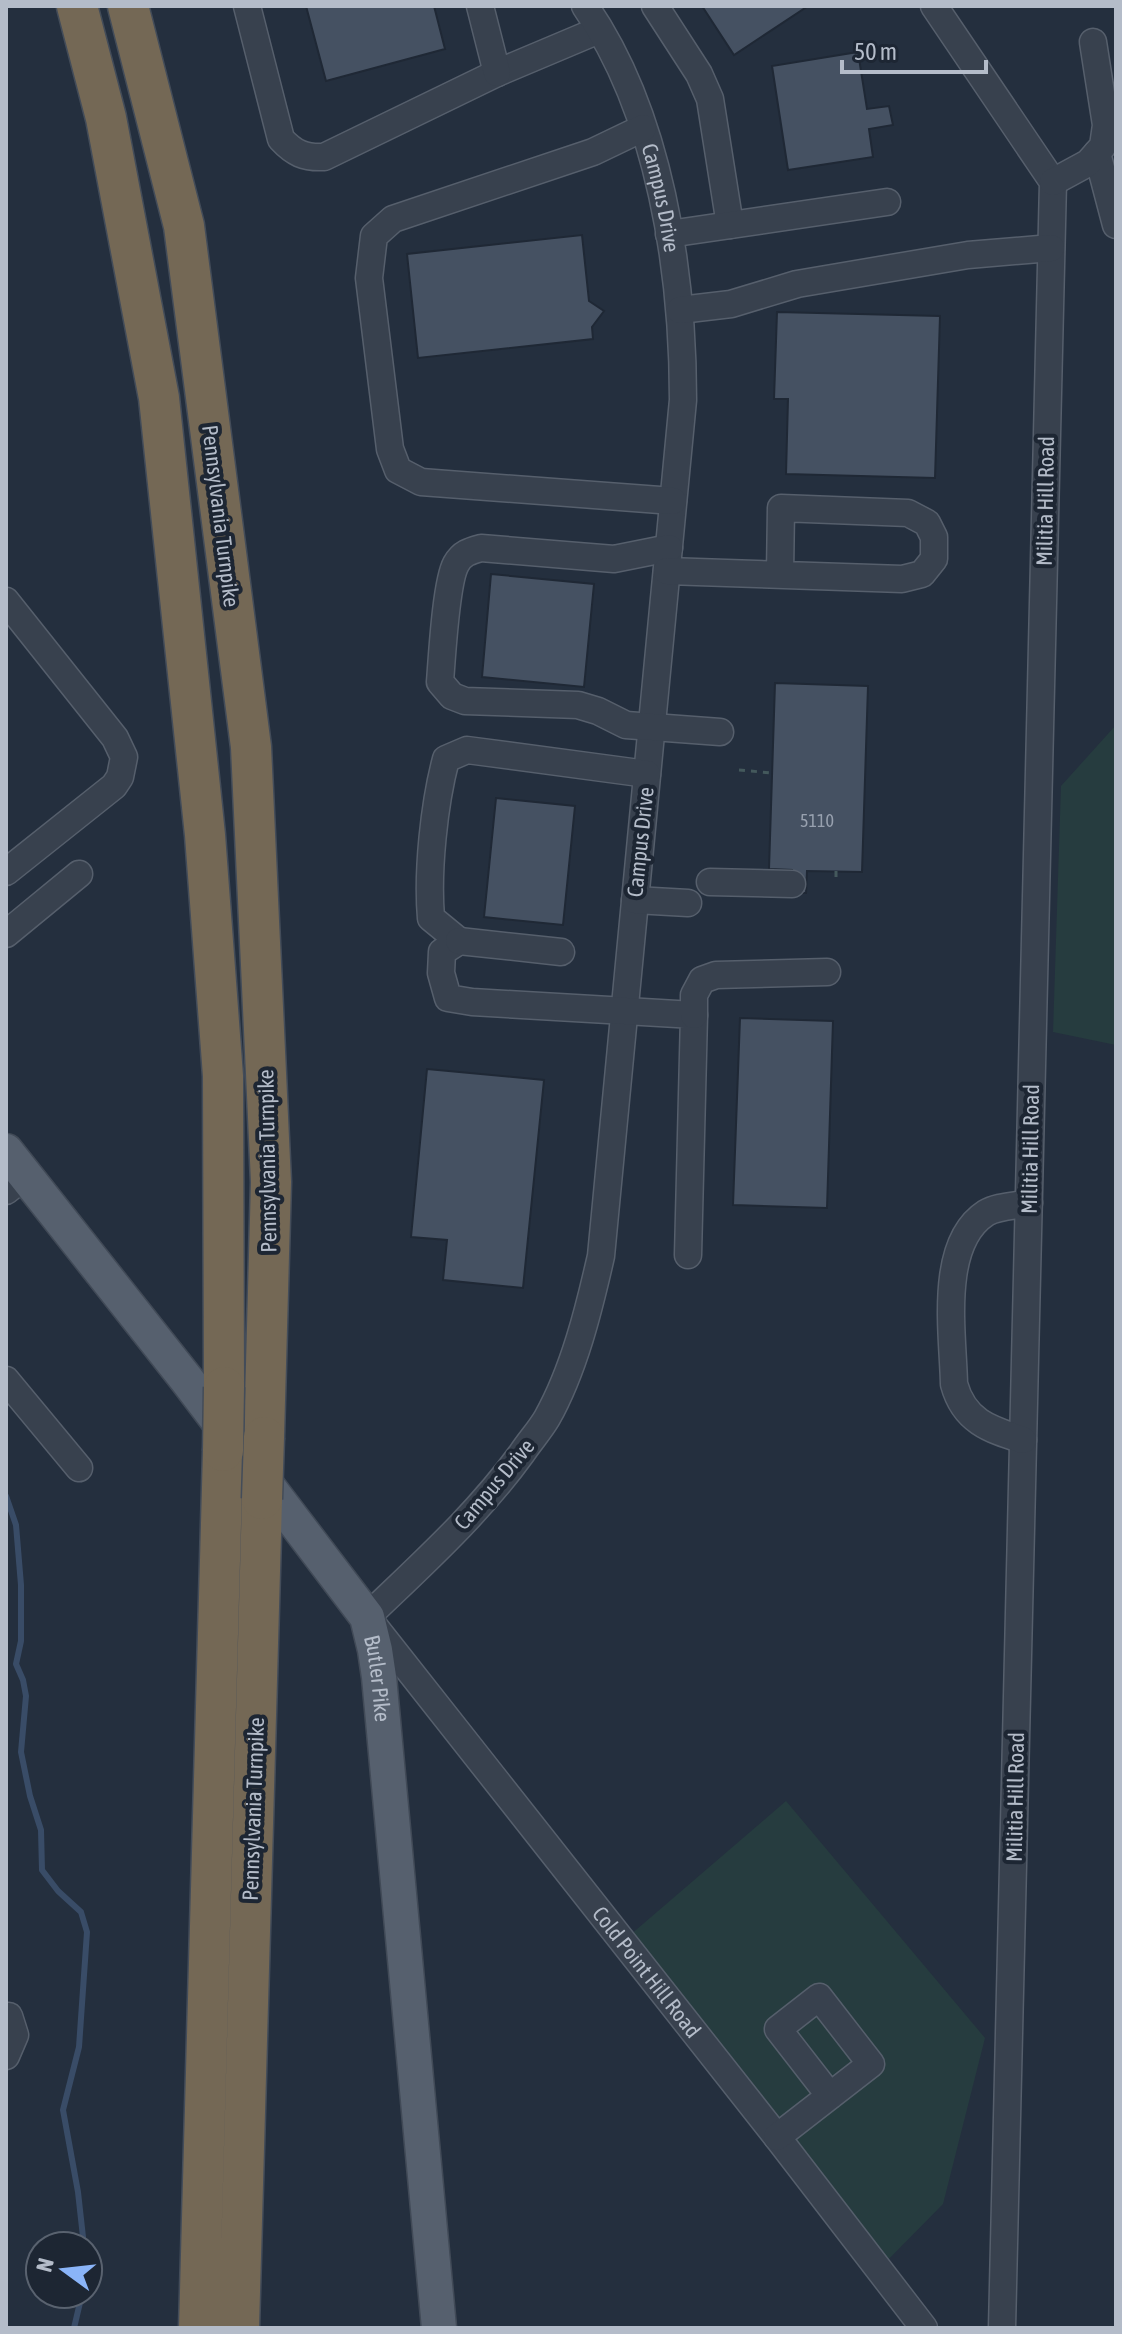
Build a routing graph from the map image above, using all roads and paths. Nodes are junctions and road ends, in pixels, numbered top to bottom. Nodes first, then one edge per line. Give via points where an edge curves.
1 (77, 6) edge
2 (128, 6) edge
3 (247, 6) edge
4 (480, 6) edge
5 (655, 6) edge
6 (934, 6) edge
7 (591, 13) edge
8 (1093, 42) dead end
9 (497, 73) junction
10 (643, 128) junction
11 (1097, 153) junction
12 (1053, 182) junction
13 (887, 202) dead end
14 (730, 225) junction
15 (1116, 225) edge
16 (669, 234) junction
17 (1051, 248) junction
18 (680, 310) junction
19 (673, 501) junction
20 (668, 559) junction
21 (780, 574) junction
22 (6, 601) edge
23 (652, 725) junction
24 (720, 732) dead end
25 (739, 770) dead end
26 (772, 773) dead end
27 (647, 774) junction
28 (836, 871) dead end
29 (6, 872) edge
30 (79, 874) dead end
31 (710, 882) dead end
32 (836, 882) dead end
33 (792, 884) dead end
34 (635, 900) junction
35 (688, 903) dead end
36 (6, 934) edge
37 (459, 941) junction
38 (561, 952) dead end
39 (827, 972) dead end
40 (624, 1010) junction
41 (694, 1015) junction
42 (13, 1172) edge
43 (1029, 1203) junction
44 (688, 1255) dead end
45 (6, 1380) edge
46 (1023, 1440) junction
47 (79, 1468) dead end
48 (367, 1617) junction
49 (6, 2016) edge
50 (6, 2056) edge
51 (830, 2096) dead end
52 (777, 2137) junction
53 (199, 2328) edge
54 (239, 2328) edge
55 (439, 2328) edge
56 (924, 2328) edge
57 (1002, 2328) edge

1 - 53 highway, Pennsylvania Turnpike, bridge via 106,118 159,398 204,820 223,1076 223,1451
2 - 54 highway, Pennsylvania Turnpike, bridge via 184,226 251,747 271,1182
3 - 9 street via 281,139 308,158 324,157
4 - 9 street
5 - 14 street via 710,99
6 - 12 street
7 - 9 street
7 - 10 street, Campus Drive
8 - 11 street via 1106,125
10 - 16 street, Campus Drive
10 - 19 street via 593,152 393,219 374,236 369,278 390,449 398,470 421,482
11 - 12 street
11 - 15 street
12 - 17 street, Militia Hill Road
13 - 14 street
14 - 16 street
16 - 18 street, Campus Drive
17 - 18 street via 952,258
17 - 43 street, Militia Hill Road
18 - 19 street, Campus Drive via 683,400
19 - 20 street, Campus Drive
20 - 21 street
20 - 23 street, Campus Drive
20 - 23 street via 481,548 465,553 450,585 440,682 465,701 578,705 626,725
21 - 21 street via 902,579 922,574 934,559 934,537 927,523 908,513 781,508
22 - 29 street via 115,738 124,757 114,786
23 - 24 street
23 - 27 street, Campus Drive
25 - 26 path
27 - 34 street, Campus Drive
27 - 37 street via 467,750 446,759 428,889 431,918
28 - 32 path
30 - 36 street
31 - 33 street
34 - 35 street
34 - 40 street, Campus Drive
37 - 38 street
37 - 40 street via 442,952 448,998
39 - 41 street via 716,975 702,980 694,995
40 - 41 street
40 - 48 street, Campus Drive via 601,1256 575,1354 547,1418 499,1485
41 - 44 street
42 - 48 main road, Butler Pike via 196,1392
43 - 46 street, Militia Hill Road
43 - 46 street via 990,1211 976,1221 959,1248 952,1282 958,1398 979,1422
45 - 47 street
46 - 57 street, Militia Hill Road
48 - 52 street, Cold Point Hill Road
48 - 55 main road, Butler Pike via 379,1677
49 - 50 street via 15,2035
51 - 52 street
52 - 56 street, Cold Point Hill Road

